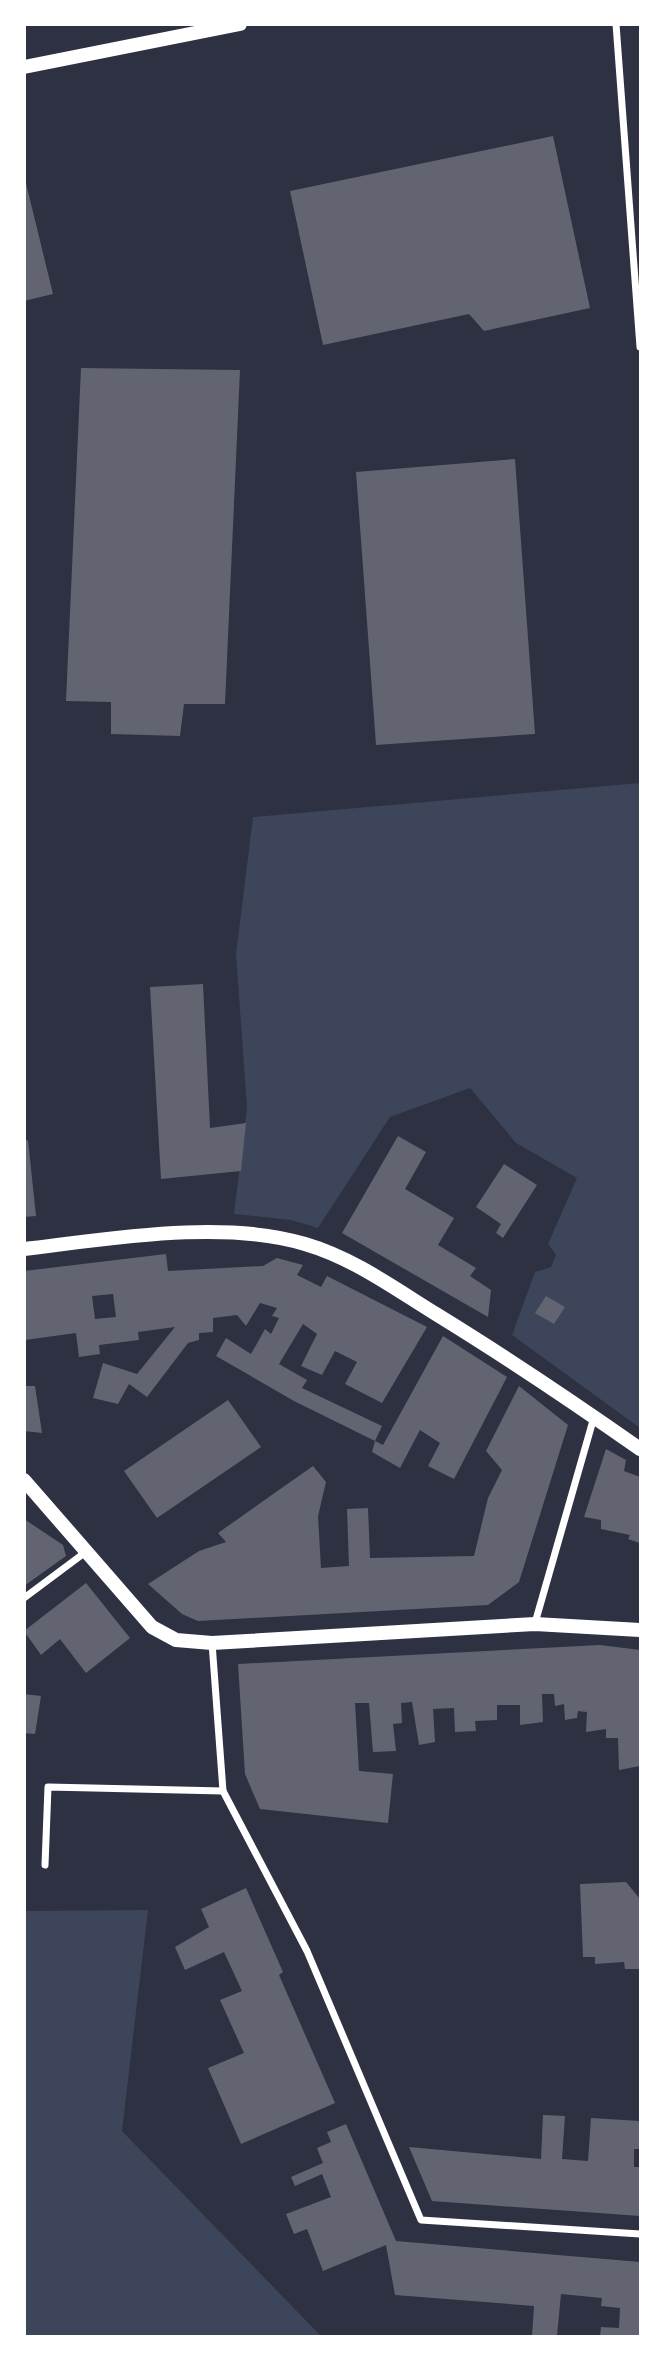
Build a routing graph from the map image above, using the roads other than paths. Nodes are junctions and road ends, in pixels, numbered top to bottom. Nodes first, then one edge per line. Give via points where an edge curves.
1 (240, 24) edge
2 (616, 24) edge
3 (24, 67) edge
4 (640, 346) edge
5 (24, 1249) edge
6 (594, 1417) junction
7 (640, 1449) edge
8 (24, 1480) edge
9 (88, 1550) junction
10 (24, 1598) edge
11 (534, 1624) junction
12 (640, 1630) edge
13 (212, 1643) junction
14 (223, 1791) junction
15 (45, 1865) dead end
16 (640, 2234) edge

1 - 3 main road
2 - 4 street
5 - 6 main road via 176,1233 248,1235 304,1243 357,1264
6 - 7 main road
6 - 11 street
8 - 9 main road
9 - 10 street
9 - 13 main road via 152,1627 176,1640
11 - 12 main road
11 - 13 main road
13 - 14 street
14 - 15 street via 48,1787
14 - 16 street via 307,1951 421,2220

